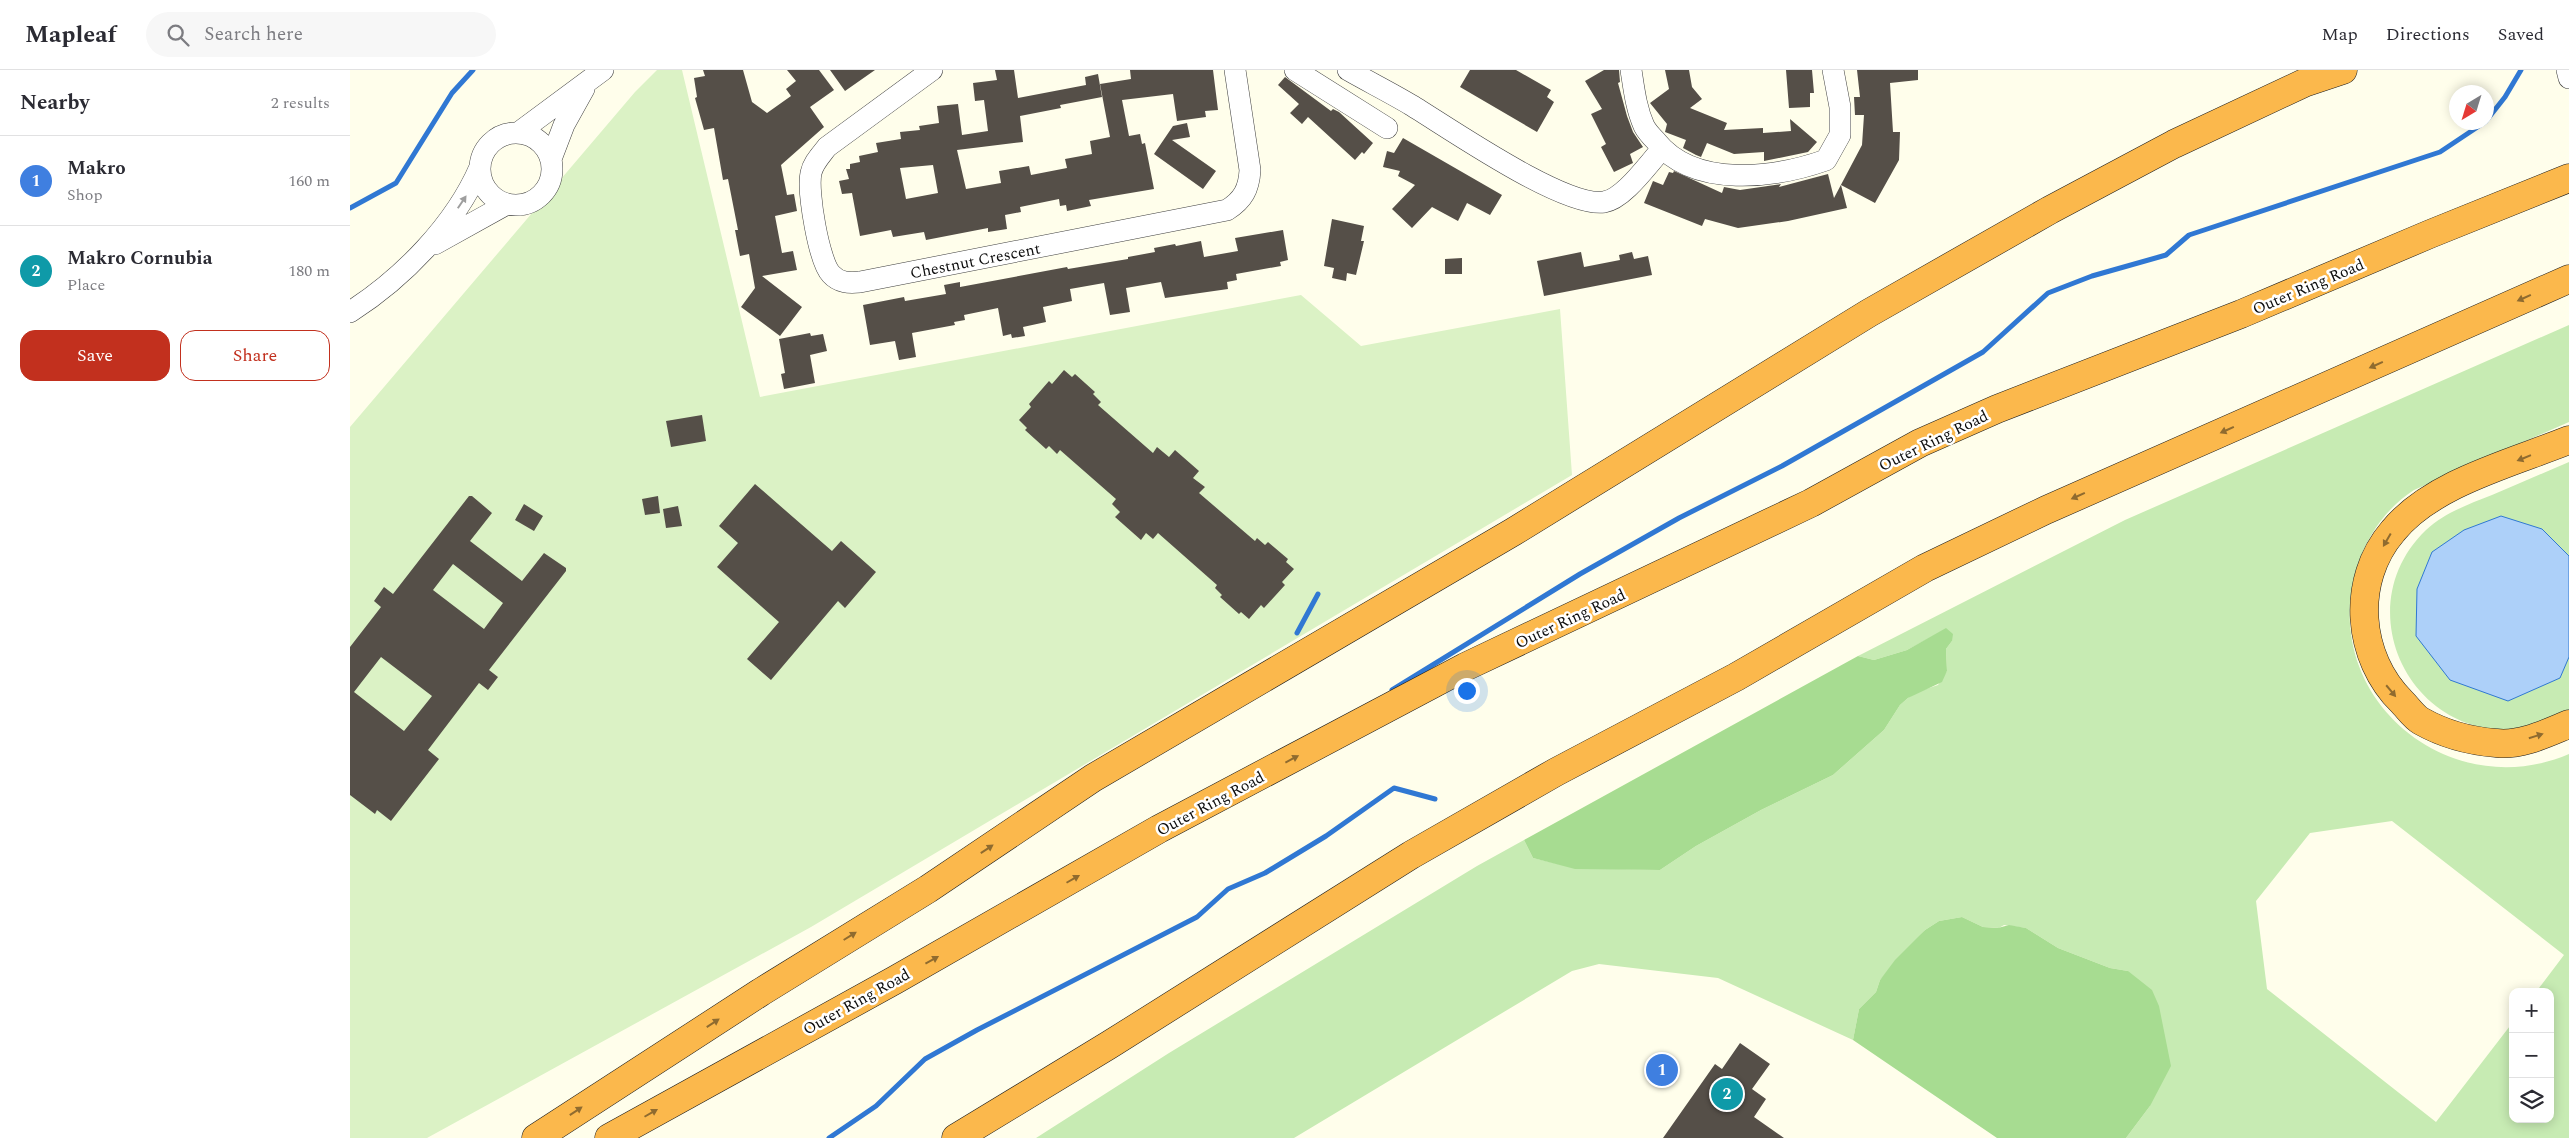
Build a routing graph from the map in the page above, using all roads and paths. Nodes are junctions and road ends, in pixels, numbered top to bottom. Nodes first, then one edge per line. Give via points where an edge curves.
1 (603, 70) edge
2 (1235, 70) edge
3 (1295, 70) edge
4 (1348, 70) edge
5 (1631, 70) edge
6 (1833, 70) edge
7 (2343, 70) edge
8 (2567, 70) edge
9 (927, 71) edge
10 (2569, 78) edge
11 (586, 84) junction
12 (1386, 128) dead end
13 (518, 133) junction
14 (1662, 149) junction
15 (551, 159) junction
16 (480, 167) junction
17 (2569, 178) edge
18 (507, 204) junction
19 (420, 253) junction
20 (2569, 279) edge
21 (350, 312) edge
22 (2569, 440) edge
23 (2569, 724) edge
24 (536, 1138) edge
25 (609, 1138) edge
26 (956, 1138) edge

1 - 11 street
2 - 9 street, Chestnut Crescent via 1250,170 1249,184 1241,200 1227,210 860,282 838,280 825,265 821,251 810,184 814,164 827,147
3 - 12 street
4 - 14 street via 1537,182 1585,199 1604,202 1620,195
5 - 14 street via 1634,96 1645,128
6 - 14 street via 1840,107 1840,135 1826,160 1772,174 1732,176 1672,158
24 -> 7 highway via 928,888 1093,778 1513,532 1869,313 2050,210 2183,140 2304,83
8 - 10 street
11 - 13 street
11 - 15 street via 564,124
13 - 15 street via 538,140
13 - 16 street via 503,135 493,141 485,150
15 - 18 street via 550,182 544,193 524,205
16 - 18 street via 483,185 490,195
19 -> 16 street via 465,198
25 -> 17 highway, Outer Ring Road via 1159,829 1465,667 1811,503 1920,443
18 - 19 street
19 - 21 street via 380,290
20 -> 26 highway via 2046,510 1925,568 1736,677 1556,772 1411,855
22 -> 23 highway via 2444,490 2416,508 2392,531 2376,560 2366,590 2363,624 2371,657 2388,689 2420,720 2459,738 2499,744 2535,738

